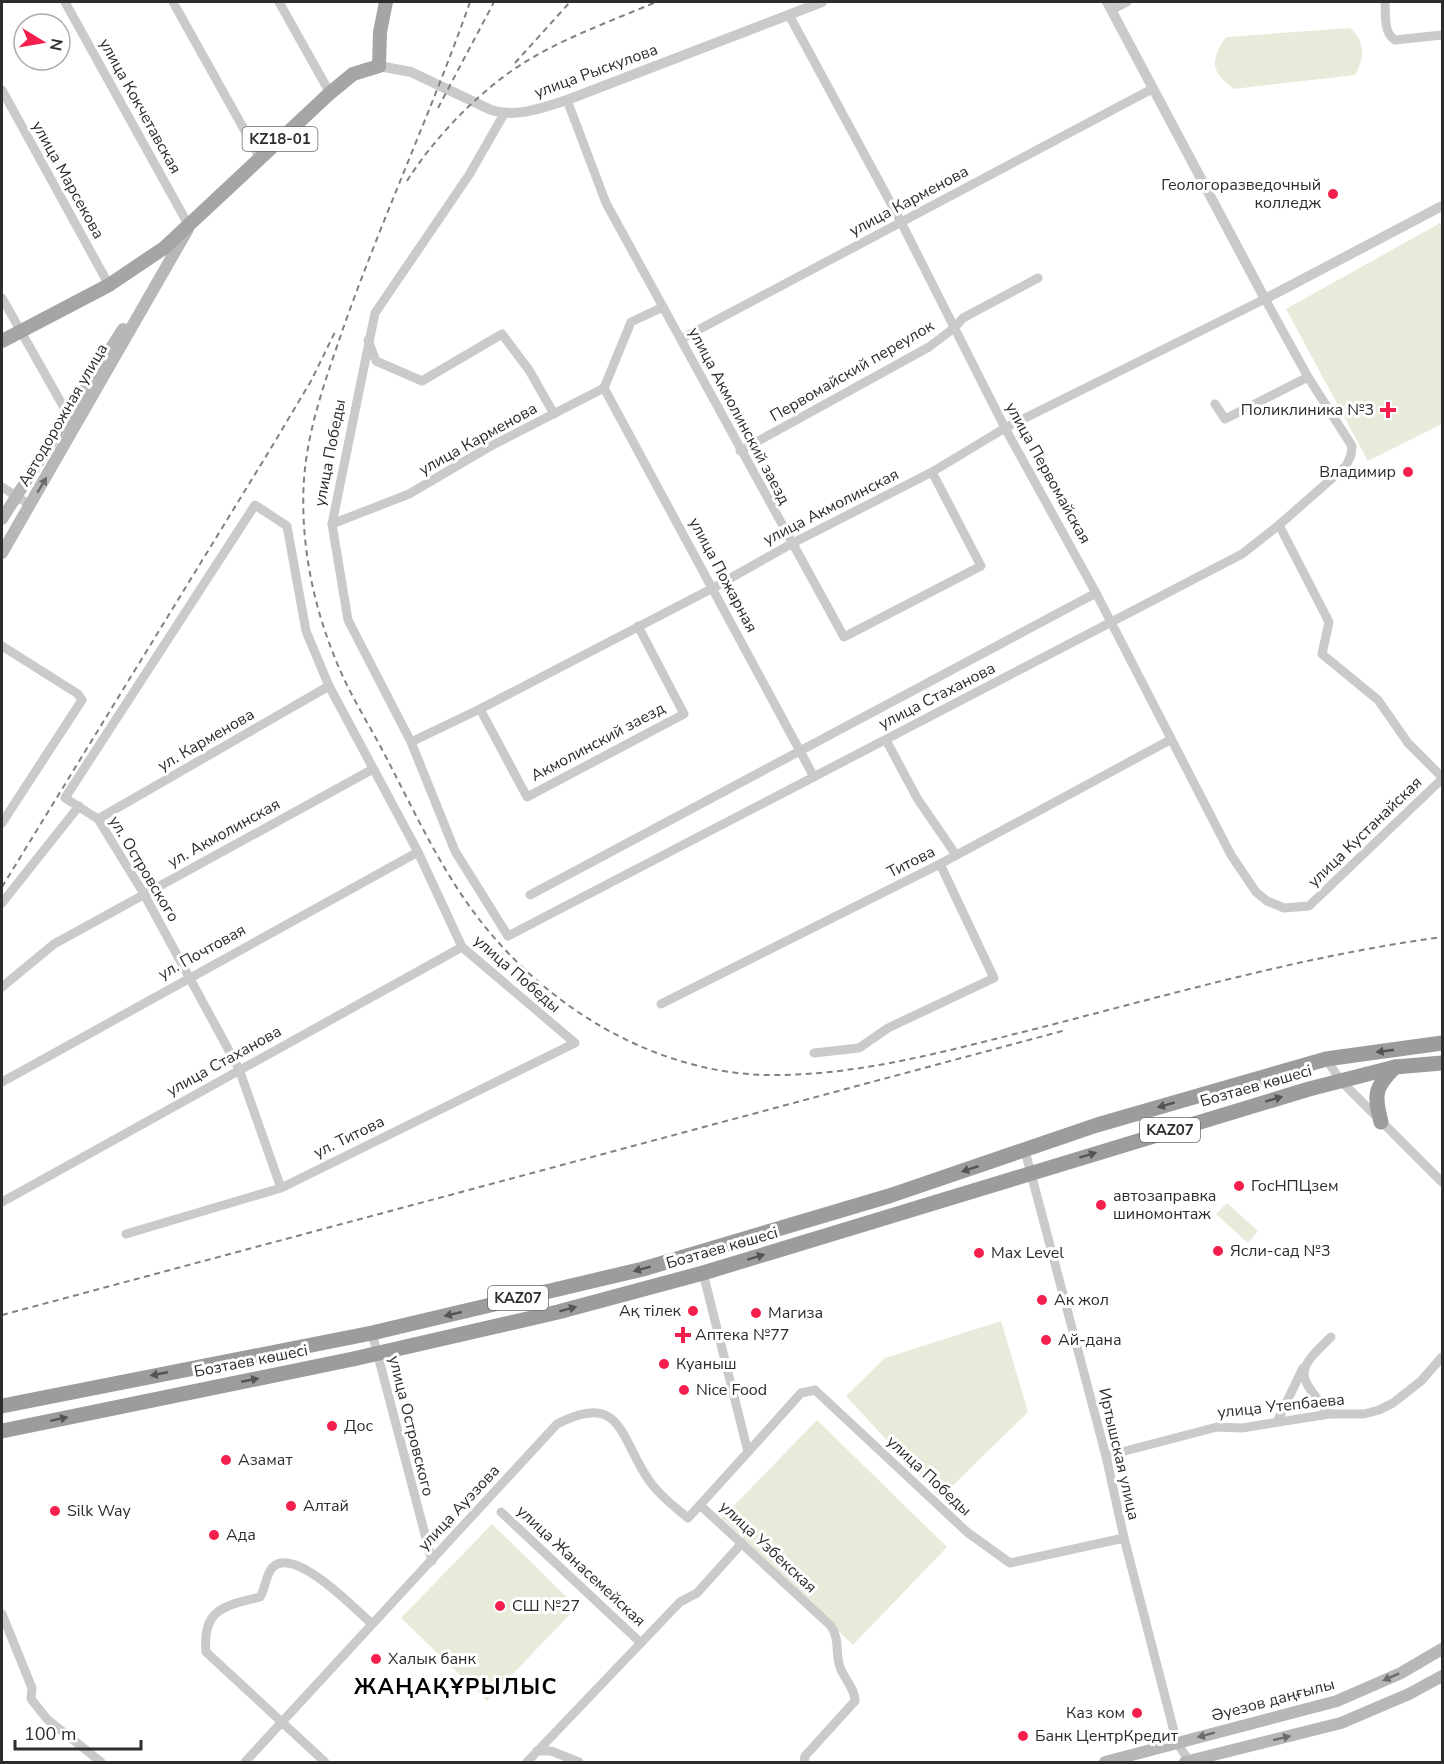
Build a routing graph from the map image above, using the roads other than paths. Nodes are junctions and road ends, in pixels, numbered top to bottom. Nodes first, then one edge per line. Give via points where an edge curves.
1 (65, 2) edge
2 (173, 2) edge
3 (279, 2) edge
4 (386, 2) edge
5 (822, 2) edge
6 (1127, 2) edge
7 (1385, 2) edge
8 (1109, 6) edge
9 (789, 15) junction
10 (1443, 34) edge
11 (379, 66) junction
12 (1152, 89) junction
13 (2, 90) edge
14 (330, 93) junction
15 (567, 100) junction
16 (504, 114) junction
17 (260, 158) junction
18 (1443, 206) edge
19 (901, 222) junction
20 (189, 226) junction
21 (1038, 278) dead end
22 (109, 285) junction
23 (151, 292) junction
24 (2, 298) edge
25 (1265, 299) junction
26 (663, 307) junction
27 (954, 328) junction
28 (20, 331) junction
29 (681, 339) junction
30 (368, 340) junction
31 (2, 341) edge
32 (1308, 377) junction
33 (604, 388) junction
34 (1215, 404) dead end
35 (67, 413) junction
36 (554, 414) junction
37 (1005, 428) junction
38 (740, 451) junction
39 (932, 472) junction
40 (2, 487) edge
41 (15, 496) junction
42 (30, 505) junction
43 (2, 519) edge
44 (332, 524) junction
45 (1279, 525) junction
46 (791, 544) junction
47 (2, 553) edge
48 (713, 588) junction
49 (1096, 592) junction
50 (1110, 624) junction
51 (638, 626) junction
52 (2, 646) edge
53 (329, 686) junction
54 (480, 709) junction
55 (886, 740) junction
56 (1170, 740) junction
57 (411, 742) junction
58 (800, 749) junction
59 (374, 769) junction
60 (814, 777) junction
61 (1443, 778) edge
62 (79, 807) junction
63 (98, 819) junction
64 (2, 823) edge
65 (418, 852) junction
66 (956, 855) junction
67 (940, 864) junction
68 (144, 894) junction
69 (530, 895) dead end
70 (2, 903) edge
71 (1309, 906) joint
72 (514, 933) joint
73 (462, 947) junction
74 (188, 977) junction
75 (2, 987) edge
76 (661, 1004) dead end
77 (1443, 1042) edge
78 (575, 1043) joint
79 (814, 1053) dead end
80 (1326, 1059) junction
81 (1443, 1063) edge
82 (1395, 1067) junction
83 (239, 1069) junction
84 (1341, 1081) junction
85 (2, 1082) edge
86 (1381, 1122) junction
87 (1025, 1151) junction
88 (1032, 1172) junction
89 (1443, 1182) edge
90 (280, 1188) junction
91 (2, 1202) edge
92 (126, 1234) dead end
93 (703, 1273) junction
94 (372, 1333) junction
95 (1331, 1336) dead end
96 (377, 1354) junction
97 (1443, 1356) edge
98 (1303, 1368) junction
99 (2, 1406) edge
100 (1329, 1414) junction
101 (1277, 1422) junction
102 (2, 1431) edge
103 (748, 1452) junction
104 (1106, 1456) junction
105 (700, 1505) junction
106 (501, 1512) dead end
107 (1124, 1538) junction
108 (742, 1543) junction
109 (432, 1560) junction
110 (2, 1614) edge
111 (372, 1624) junction
112 (641, 1643) junction
113 (1443, 1649) edge
114 (1443, 1676) edge
115 (282, 1722) junction
116 (1177, 1743) junction
117 (537, 1751) junction
118 (101, 1762) edge
119 (245, 1762) edge
120 (325, 1762) edge
121 (527, 1762) edge
122 (579, 1762) edge
123 (804, 1762) edge
124 (1105, 1762) edge
125 (1188, 1762) edge

1 - 20 street, улица Кокчетавская
2 - 17 street
3 - 14 street
4 - 11 main road
5 - 9 street, улица Рыскулова
6 - 8 street
7 - 10 street via 1390,37
8 - 12 street
9 - 15 street, улица Рыскулова
9 - 19 street, улица Первомайская
11 - 14 main road, KZ18-01 via 353,74
11 - 16 street via 411,72
12 - 19 street, улица Карменова
12 - 25 street
13 - 22 street, улица Марсекова
14 - 17 main road, KZ18-01
15 - 16 street, улица Рыскулова
15 - 26 street, улица Акмолинский заезд via 606,203
16 - 30 street, улица Победы via 469,175 375,313
17 - 20 main road, KZ18-01
18 - 25 street
19 - 27 street, улица Первомайская
19 - 29 street, улица Карменова
20 - 22 main road, KZ18-01
20 - 23 main road, Автодорожная улица
21 - 27 street, Первомайский переулок via 963,318
22 - 28 main road, KZ18-01
23 - 35 main road, Автодорожная улица
42 -> 23 main road, Автодорожная улица
24 - 28 street
25 - 32 street
25 - 37 street, улица Акмолинская
26 - 29 street, улица Акмолинский заезд
26 - 33 street via 631,322
27 - 37 street, улица Первомайская
27 - 38 street, Первомайский переулок via 929,347
28 - 31 main road, KZ18-01
28 - 35 street
29 - 38 street, улица Акмолинский заезд
30 - 36 street via 376,361 422,381 502,334 529,370
30 - 44 street, улица Победы
32 - 34 street via 1225,419
32 - 45 street, улица Стаханова via 1352,446 1352,455 1346,466
33 - 36 street, улица Карменова
33 - 48 street, улица Пожарная
35 - 41 main road, Автодорожная улица
36 - 44 street, улица Карменова via 409,494
37 - 39 street, улица Акмолинская
37 - 49 street, улица Первомайская
38 - 46 street, улица Акмолинский заезд
39 - 46 street, улица Акмолинская
39 - 46 street, улица Акмолинский заезд via 981,566 844,637
40 - 41 street
41 - 42 street
41 - 43 main road, Автодорожная улица
42 - 47 main road, Автодорожная улица
44 - 57 street, улица Победы via 348,620
45 - 50 street, улица Стаханова via 1242,554
45 - 61 street via 1329,622 1322,654 1378,700 1408,743
46 - 48 street, улица Акмолинская
48 - 51 street, улица Акмолинская
48 - 58 street, улица Пожарная
49 - 50 street, улица Первомайская
49 - 58 street
50 - 55 street, улица Стаханова
50 - 56 street, улица Первомайская
51 - 54 street, улица Акмолинская
51 - 54 street, Акмолинский заезд via 684,714 527,797
52 - 64 street via 82,700
53 - 59 street, улица Победы
53 - 62 street, улица Победы via 306,631 286,526 255,505 65,798
53 - 63 street, ул. Карменова
54 - 57 street, улица Акмолинская
55 - 60 street, улица Стаханова
55 - 66 street via 922,807
56 - 66 street, Титова
56 - 71 street, улица Первомайская via 1231,855 1256,892 1284,908
57 - 72 street, улица Победы via 455,851 506,934
58 - 60 street, улица Пожарная
58 - 69 street
59 - 65 street, улица Победы
59 - 68 street, ул. Акмолинская
60 - 72 street, улица Стаханова
61 - 71 street, улица Кустанайская
62 - 63 street, ул. Островского
62 - 70 street
63 - 68 street, ул. Островского
65 - 73 street, улица Победы
65 - 74 street, ул. Почтовая
66 - 67 street, Титова
67 - 76 street, Титова
67 - 79 street via 994,978 888,1028 859,1048
68 - 74 street, ул. Островского
68 - 75 street, ул. Акмолинская via 54,944
73 - 78 street, улица Победы
73 - 83 street, улица Стаханова
74 - 83 street, ул. Островского
74 - 85 street, ул. Почтовая
77 -> 80 highway, Бозтаев көшесі / KAZ07
78 - 90 street, ул. Титова
80 - 84 street
80 -> 87 highway, Бозтаев көшесі / KAZ07 via 1097,1125
81 - 82 highway, Бозтаев көшесі / KAZ07
82 - 84 highway, Бозтаев көшесі / KAZ07
82 - 86 highway via 1377,1090 1375,1101
83 - 90 street, ул. Островского
83 - 91 street, улица Стаханова
84 - 86 street
88 -> 84 highway, Бозтаев көшесі / KAZ07
86 - 89 street
87 - 88 street, Иртышская улица
87 -> 94 highway, Бозтаев көшесі / KAZ07 via 643,1269
93 -> 88 highway, Бозтаев көшесі / KAZ07
88 - 104 street, Иртышская улица
90 - 92 street, ул. Титова
96 -> 93 highway, Бозтаев көшесі / KAZ07
93 - 103 street
94 - 96 street, улица Островского
94 -> 99 highway, Бозтаев көшесі / KAZ07
95 - 98 street
102 -> 96 highway, Бозтаев көшесі / KAZ07
96 - 109 street, улица Островского
97 - 100 street, улица Утепбаева via 1421,1381 1393,1403 1364,1414
98 - 100 street via 1307,1386
98 - 101 street
100 - 101 street, улица Утепбаева
101 - 104 street, улица Утепбаева via 1242,1428 1217,1427
103 - 105 street, улица Узбекская
103 - 107 street, улица Победы via 801,1393 814,1390 967,1532 1010,1563
104 - 107 street, Иртышская улица
105 - 108 street, улица Узбекская
105 - 109 street, улица Ауэзова via 688,1518 650,1483 619,1425 608,1416 584,1412 557,1424
106 - 112 street, улица Жанасемейская
107 - 116 street, Иртышская улица
108 - 112 street, улица Жанасемейская via 697,1593 680,1602
108 - 123 street, улица Узбекская via 831,1626 836,1634 839,1666 855,1695 855,1701 805,1756
109 - 111 street, улица Ауэзова
110 - 118 street via 32,1688 31,1699 47,1719
111 - 115 street, улица Ауэзова
111 - 115 street via 317,1576 292,1563 273,1567 260,1597 222,1607 210,1619 206,1652
112 - 117 street, улица Жанасемейская
113 -> 116 main road, Әуезов даңғылы via 1401,1673 1337,1701
125 -> 114 main road via 1341,1722
115 - 119 street, улица Ауэзова
115 - 120 street
116 - 124 main road, Әуезов даңғылы
116 - 125 street, Иртышская улица
117 - 121 street, улица Жанасемейская
117 - 122 street via 551,1751

